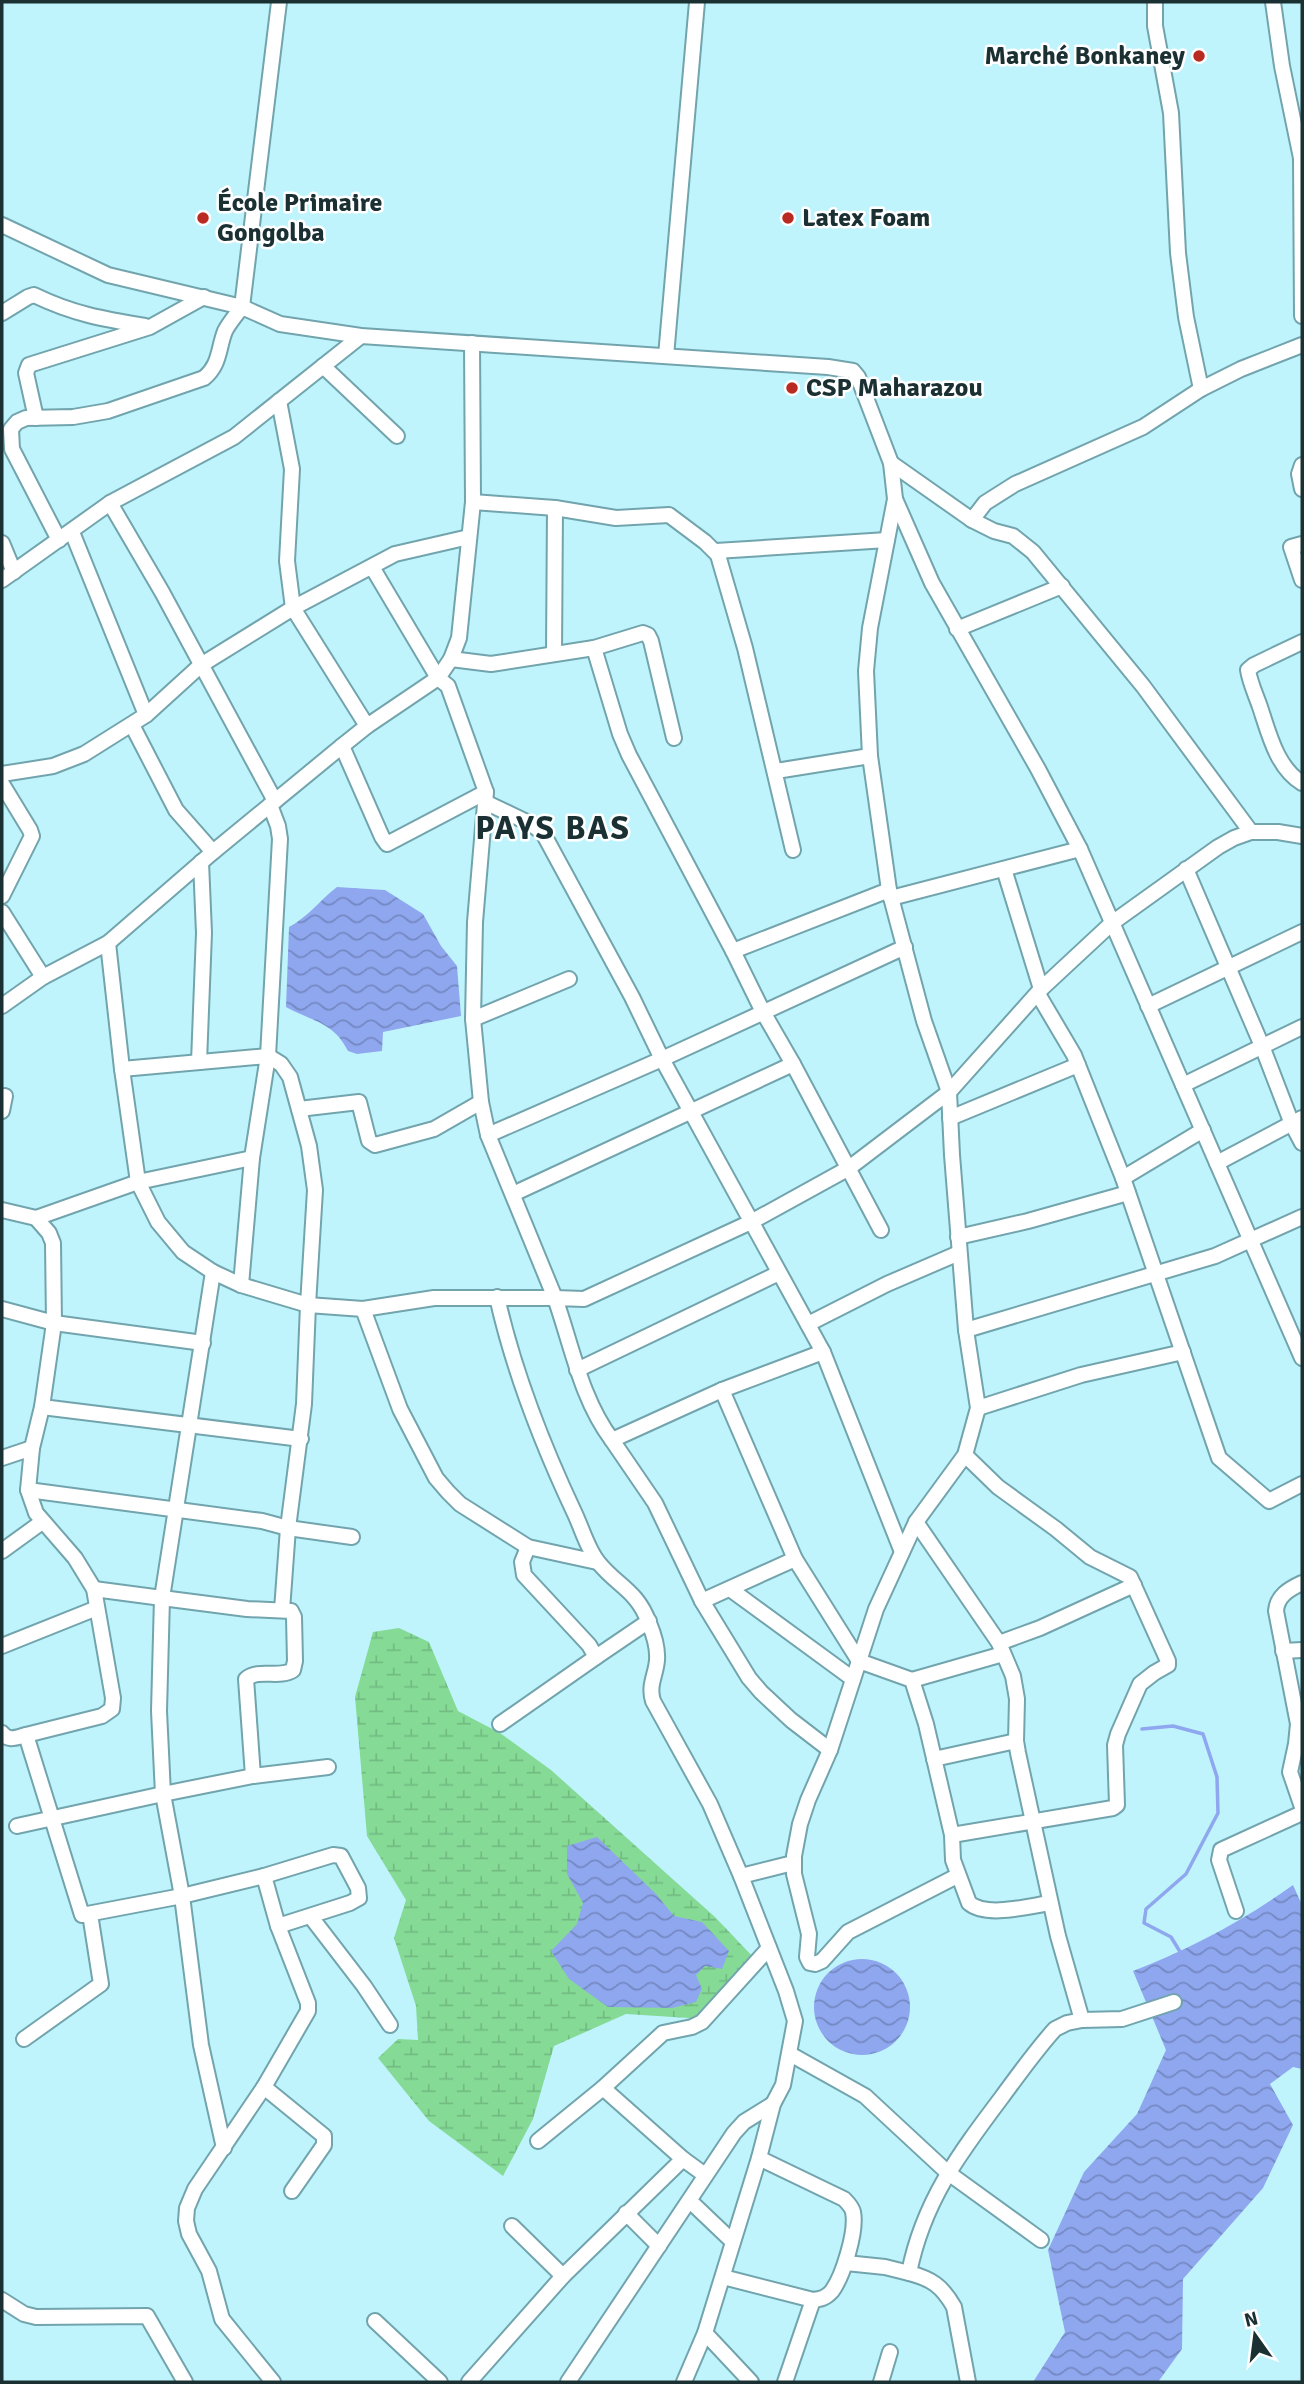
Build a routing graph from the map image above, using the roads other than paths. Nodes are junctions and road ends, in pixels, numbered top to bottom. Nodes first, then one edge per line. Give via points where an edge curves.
1 (279, 2) edge
2 (697, 2) edge
3 (1155, 2) edge
4 (1273, 2) edge
5 (2, 225) edge
6 (204, 297) junction
7 (242, 307) junction
8 (2, 313) edge
9 (1302, 316) edge
10 (150, 327) junction
11 (361, 336) junction
12 (472, 343) junction
13 (1302, 345) edge
14 (666, 356) junction
15 (323, 366) junction
16 (1201, 388) junction
17 (279, 401) junction
18 (36, 418) junction
19 (397, 436) dead end
20 (891, 463) junction
21 (1302, 465) edge
22 (1302, 489) edge
23 (895, 499) junction
24 (473, 502) junction
25 (110, 503) junction
26 (555, 508) junction
27 (972, 520) junction
28 (65, 536) junction
29 (469, 537) junction
30 (887, 540) junction
31 (2, 543) edge
32 (1302, 544) edge
33 (716, 551) junction
34 (372, 567) junction
35 (8, 576) edge
36 (1302, 580) edge
37 (1062, 586) junction
38 (293, 608) junction
39 (957, 629) junction
40 (1302, 642) edge
41 (594, 648) junction
42 (554, 654) junction
43 (451, 659) junction
44 (201, 665) junction
45 (438, 678) junction
46 (146, 715) junction
47 (132, 725) junction
48 (367, 726) junction
49 (674, 738) dead end
50 (342, 746) junction
51 (870, 756) junction
52 (776, 771) junction
53 (2, 774) edge
54 (1299, 778) edge
55 (2, 783) edge
56 (485, 797) junction
57 (272, 803) junction
58 (1251, 832) junction
59 (1302, 836) edge
60 (1080, 849) junction
61 (793, 850) dead end
62 (207, 857) junction
63 (1004, 869) junction
64 (1185, 869) junction
65 (890, 894) junction
66 (2, 896) edge
67 (2, 912) edge
68 (1112, 923) junction
69 (1302, 932) edge
70 (108, 943) junction
71 (905, 947) junction
72 (733, 951) junction
73 (1228, 966) junction
74 (43, 977) junction
75 (569, 979) dead end
76 (1039, 992) junction
77 (2, 1006) edge
78 (1148, 1006) junction
79 (763, 1012) junction
80 (473, 1019) junction
81 (1302, 1027) edge
82 (1262, 1046) junction
83 (268, 1056) junction
84 (662, 1059) junction
85 (199, 1062) junction
86 (793, 1063) junction
87 (1078, 1065) junction
88 (122, 1069) junction
89 (1183, 1085) junction
90 (949, 1092) junction
91 (5, 1096) dead end
92 (481, 1102) junction
93 (299, 1109) junction
94 (2, 1111) edge
95 (691, 1112) junction
96 (950, 1118) junction
97 (1297, 1121) edge
98 (1203, 1130) junction
99 (488, 1135) junction
100 (1302, 1143) edge
101 (252, 1158) junction
102 (1217, 1163) junction
103 (849, 1168) junction
104 (138, 1182) junction
105 (1126, 1185) junction
106 (513, 1194) junction
107 (2, 1210) edge
108 (1302, 1217) edge
109 (36, 1218) junction
110 (751, 1222) junction
111 (881, 1230) dead end
112 (958, 1237) junction
113 (1251, 1241) junction
114 (959, 1253) junction
115 (213, 1272) junction
116 (779, 1273) junction
117 (1156, 1273) junction
118 (241, 1285) junction
119 (497, 1297) junction
120 (555, 1298) junction
121 (308, 1305) junction
122 (2, 1309) edge
123 (363, 1309) junction
124 (54, 1323) junction
125 (808, 1324) junction
126 (966, 1330) junction
127 (203, 1343) junction
128 (823, 1352) junction
129 (1183, 1352) junction
130 (1302, 1358) edge
131 (577, 1370) junction
132 (722, 1390) junction
133 (42, 1406) junction
134 (978, 1409) junction
135 (189, 1424) junction
136 (301, 1438) junction
137 (612, 1440) junction
138 (32, 1448) junction
139 (965, 1455) junction
140 (2, 1458) edge
141 (1302, 1484) edge
142 (28, 1490) junction
143 (177, 1510) junction
144 (916, 1521) junction
145 (42, 1522) junction
146 (288, 1528) junction
147 (352, 1537) dead end
148 (528, 1547) junction
149 (2, 1551) edge
150 (902, 1552) junction
151 (794, 1559) junction
152 (597, 1562) junction
153 (1302, 1584) edge
154 (1134, 1585) junction
155 (94, 1589) junction
156 (730, 1589) junction
157 (162, 1598) junction
158 (702, 1601) junction
159 (97, 1608) junction
160 (282, 1610) junction
161 (649, 1621) junction
162 (2, 1646) edge
163 (1001, 1648) junction
164 (1302, 1650) edge
165 (1283, 1651) junction
166 (596, 1657) junction
167 (859, 1661) junction
168 (853, 1679) junction
169 (912, 1680) junction
170 (500, 1724) dead end
171 (2, 1733) edge
172 (26, 1735) junction
173 (1016, 1741) junction
174 (1299, 1743) edge
175 (830, 1750) junction
176 (933, 1759) junction
177 (328, 1767) dead end
178 (253, 1776) junction
179 (163, 1794) junction
180 (1302, 1807) edge
181 (1302, 1814) edge
182 (52, 1818) junction
183 (1035, 1823) junction
184 (17, 1826) dead end
185 (952, 1835) junction
186 (793, 1863) junction
187 (957, 1875) junction
188 (264, 1876) junction
189 (741, 1876) junction
190 (182, 1896) junction
191 (1051, 1903) junction
192 (1236, 1911) dead end
193 (90, 1914) junction
194 (311, 1917) junction
195 (278, 1926) junction
196 (769, 1948) junction
197 (1174, 2002) dead end
198 (1082, 2020) junction
199 (390, 2025) dead end
200 (24, 2039) dead end
201 (790, 2054) junction
202 (264, 2087) junction
203 (603, 2088) junction
204 (773, 2104) junction
205 (538, 2141) dead end
206 (224, 2148) junction
207 (759, 2158) junction
208 (683, 2159) junction
209 (947, 2172) junction
210 (705, 2175) junction
211 (292, 2191) dead end
212 (690, 2201) junction
213 (626, 2213) junction
214 (512, 2226) dead end
215 (1041, 2240) dead end
216 (733, 2241) junction
217 (659, 2246) junction
218 (846, 2263) junction
219 (909, 2273) junction
220 (563, 2276) junction
221 (723, 2277) junction
222 (2, 2300) edge
223 (813, 2300) junction
224 (376, 2321) dead end
225 (705, 2333) junction
226 (890, 2352) dead end
227 (185, 2382) edge
228 (273, 2382) edge
229 (440, 2382) edge
230 (469, 2382) edge
231 (568, 2382) edge
232 (684, 2382) edge
233 (751, 2382) edge
234 (785, 2382) edge
235 (881, 2382) edge
236 (968, 2382) edge

1 - 7 street
2 - 14 street
3 - 16 street via 1171,113 1178,253
4 - 9 street via 1301,158
5 - 6 street via 107,275
6 - 7 street
6 - 10 street
7 - 11 street via 289,326
7 - 18 street via 227,328 212,372 204,378 108,411
8 - 10 street via 34,295 85,316
10 - 18 street via 29,365 26,373
11 - 12 street
11 - 15 street
12 - 14 street
12 - 24 street
13 - 16 street
14 - 20 street via 853,371
15 - 17 street
15 - 19 street
16 - 27 street via 1143,427 1001,491
17 - 25 street via 220,446
17 - 38 street via 292,469 287,561
18 - 28 street via 26,418 11,429 12,449
20 - 23 street
20 - 27 street
21 - 22 street via 1298,474
23 - 30 street
23 - 39 street
24 - 26 street
24 - 29 street
25 - 28 street
25 - 44 street
26 - 33 street via 616,518 669,515
26 - 42 street
27 - 37 street via 1013,536
28 - 35 street
28 - 46 street
29 - 34 street via 408,550
29 - 43 street via 459,638
30 - 33 street
30 - 51 street via 866,671
31 - 35 street
32 - 36 street via 1291,547
33 - 52 street
34 - 38 street
34 - 45 street
37 - 39 street
37 - 58 street
38 - 44 street
38 - 48 street
39 - 60 street
40 - 54 street via 1248,670 1270,738 1282,762
41 - 42 street
41 - 49 street via 648,635
41 - 72 street via 629,755
42 - 43 street via 487,665
43 - 45 street
44 - 46 street
44 - 57 street
45 - 48 street
45 - 56 street via 450,691
46 - 47 street
47 - 53 street via 68,761
47 - 62 street via 176,810
48 - 50 street
50 - 56 street via 387,844
50 - 57 street
51 - 52 street
51 - 65 street
52 - 61 street
55 - 66 street via 32,836
56 - 80 street
56 - 84 street via 543,833
57 - 62 street
57 - 83 street via 279,839
58 - 59 street
58 - 64 street via 1218,846
60 - 63 street
60 - 68 street
62 - 70 street
62 - 85 street
63 - 65 street
63 - 76 street
64 - 68 street
64 - 73 street
65 - 71 street
65 - 72 street
67 - 74 street
68 - 76 street
68 - 78 street
69 - 73 street
70 - 74 street
70 - 88 street
71 - 79 street
71 - 90 street
72 - 79 street
73 - 78 street
73 - 82 street
74 - 77 street
75 - 80 street
76 - 87 street
76 - 90 street
78 - 89 street
79 - 84 street
79 - 86 street
80 - 92 street
81 - 82 street
82 - 89 street
82 - 97 street
83 - 85 street
83 - 93 street via 286,1070
83 - 101 street
84 - 95 street
84 - 99 street
85 - 88 street
86 - 95 street
86 - 103 street
87 - 96 street
87 - 105 street
88 - 104 street
89 - 98 street
90 - 96 street
90 - 103 street
91 - 94 street
92 - 93 street via 434,1129 374,1145 359,1102
92 - 99 street
93 - 121 street via 314,1168
95 - 106 street
95 - 110 street
96 - 112 street
97 - 100 street
97 - 102 street
98 - 102 street
98 - 105 street
99 - 106 street
101 - 104 street
101 - 118 street
102 - 113 street
103 - 110 street
103 - 111 street
104 - 109 street
104 - 115 street via 168,1236
105 - 112 street via 1028,1221
105 - 117 street
106 - 120 street
107 - 109 street
108 - 113 street
109 - 124 street via 53,1243
110 - 116 street
110 - 120 street via 584,1299
112 - 114 street
113 - 117 street
113 - 130 street
114 - 125 street
114 - 126 street
115 - 118 street
115 - 127 street
116 - 125 street
116 - 131 street
117 - 126 street
117 - 129 street
118 - 121 street
119 - 120 street
119 - 123 street via 433,1298
119 - 152 street via 531,1411
120 - 131 street
121 - 123 street
121 - 136 street
122 - 124 street
123 - 148 street via 400,1409 436,1478 460,1504
124 - 127 street
124 - 133 street
125 - 128 street
126 - 134 street
127 - 135 street
128 - 132 street
128 - 150 street
129 - 134 street via 1081,1375
129 - 141 street via 1219,1458 1269,1501
131 - 137 street
132 - 137 street
132 - 151 street
133 - 135 street
133 - 138 street
134 - 139 street
135 - 136 street
135 - 143 street
136 - 146 street
137 - 158 street via 655,1503
138 - 140 street
138 - 142 street
139 - 144 street
139 - 154 street via 998,1487 1090,1557 1130,1577
142 - 143 street
142 - 145 street
143 - 146 street
143 - 157 street
144 - 150 street
144 - 163 street
145 - 149 street
145 - 155 street via 75,1558
146 - 147 street
146 - 160 street
148 - 152 street
148 - 166 street via 522,1562 524,1574
150 - 167 street
151 - 156 street
151 - 167 street
152 - 161 street via 629,1590
153 - 165 street via 1285,1593 1276,1605
154 - 163 street
154 - 183 street via 1168,1665 1140,1684 1118,1734 1117,1805
155 - 157 street
155 - 159 street
156 - 158 street
156 - 168 street
157 - 160 street
157 - 179 street via 159,1711
158 - 175 street via 761,1692
159 - 162 street
159 - 172 street via 112,1709 102,1716
160 - 178 street via 291,1611 294,1617 293,1670 283,1675 253,1674 246,1679
161 - 166 street
161 - 189 street via 657,1647 650,1692 653,1701 700,1783
163 - 169 street
163 - 173 street via 1017,1699
164 - 165 street
165 - 174 street
166 - 170 street
167 - 168 street
167 - 169 street
168 - 175 street
169 - 176 street
171 - 172 street via 11,1739
172 - 182 street
173 - 176 street
173 - 183 street
174 - 180 street via 1290,1772
175 - 186 street via 804,1812
176 - 185 street
177 - 178 street
178 - 179 street
179 - 182 street
179 - 190 street
181 - 192 street via 1221,1850 1219,1860
182 - 184 street
182 - 193 street via 79,1910 82,1915
183 - 185 street
183 - 191 street
185 - 187 street
186 - 187 street via 808,1934 807,1957 815,1964 848,1932
186 - 189 street
187 - 191 street via 974,1908 999,1910
188 - 190 street
188 - 194 street via 341,1856 359,1898
188 - 195 street
189 - 196 street
190 - 193 street
190 - 206 street via 201,2045
191 - 198 street
193 - 200 street via 101,1984
194 - 195 street
194 - 199 street
195 - 202 street via 309,2007
196 - 201 street via 795,2021
196 - 203 street via 702,2022 663,2033
197 - 198 street via 1122,2019
198 - 209 street via 1067,2022 1045,2039
201 - 204 street
201 - 209 street via 864,2096
202 - 206 street
202 - 211 street via 324,2136 324,2145
203 - 205 street
203 - 208 street
204 - 207 street
204 - 210 street via 744,2122
206 - 228 street via 190,2197 186,2221 209,2271 222,2319
207 - 216 street
207 - 218 street via 851,2206 854,2214
208 - 210 street
208 - 213 street
209 - 215 street
209 - 219 street via 919,2231
210 - 212 street
212 - 216 street
212 - 217 street
213 - 217 street
213 - 220 street
214 - 220 street
216 - 221 street
217 - 231 street
218 - 219 street
218 - 223 street via 832,2291
219 - 236 street via 929,2278 954,2307
220 - 230 street
221 - 223 street
221 - 225 street
222 - 227 street via 36,2317 147,2316
223 - 234 street
224 - 229 street
225 - 232 street
225 - 233 street
226 - 235 street

